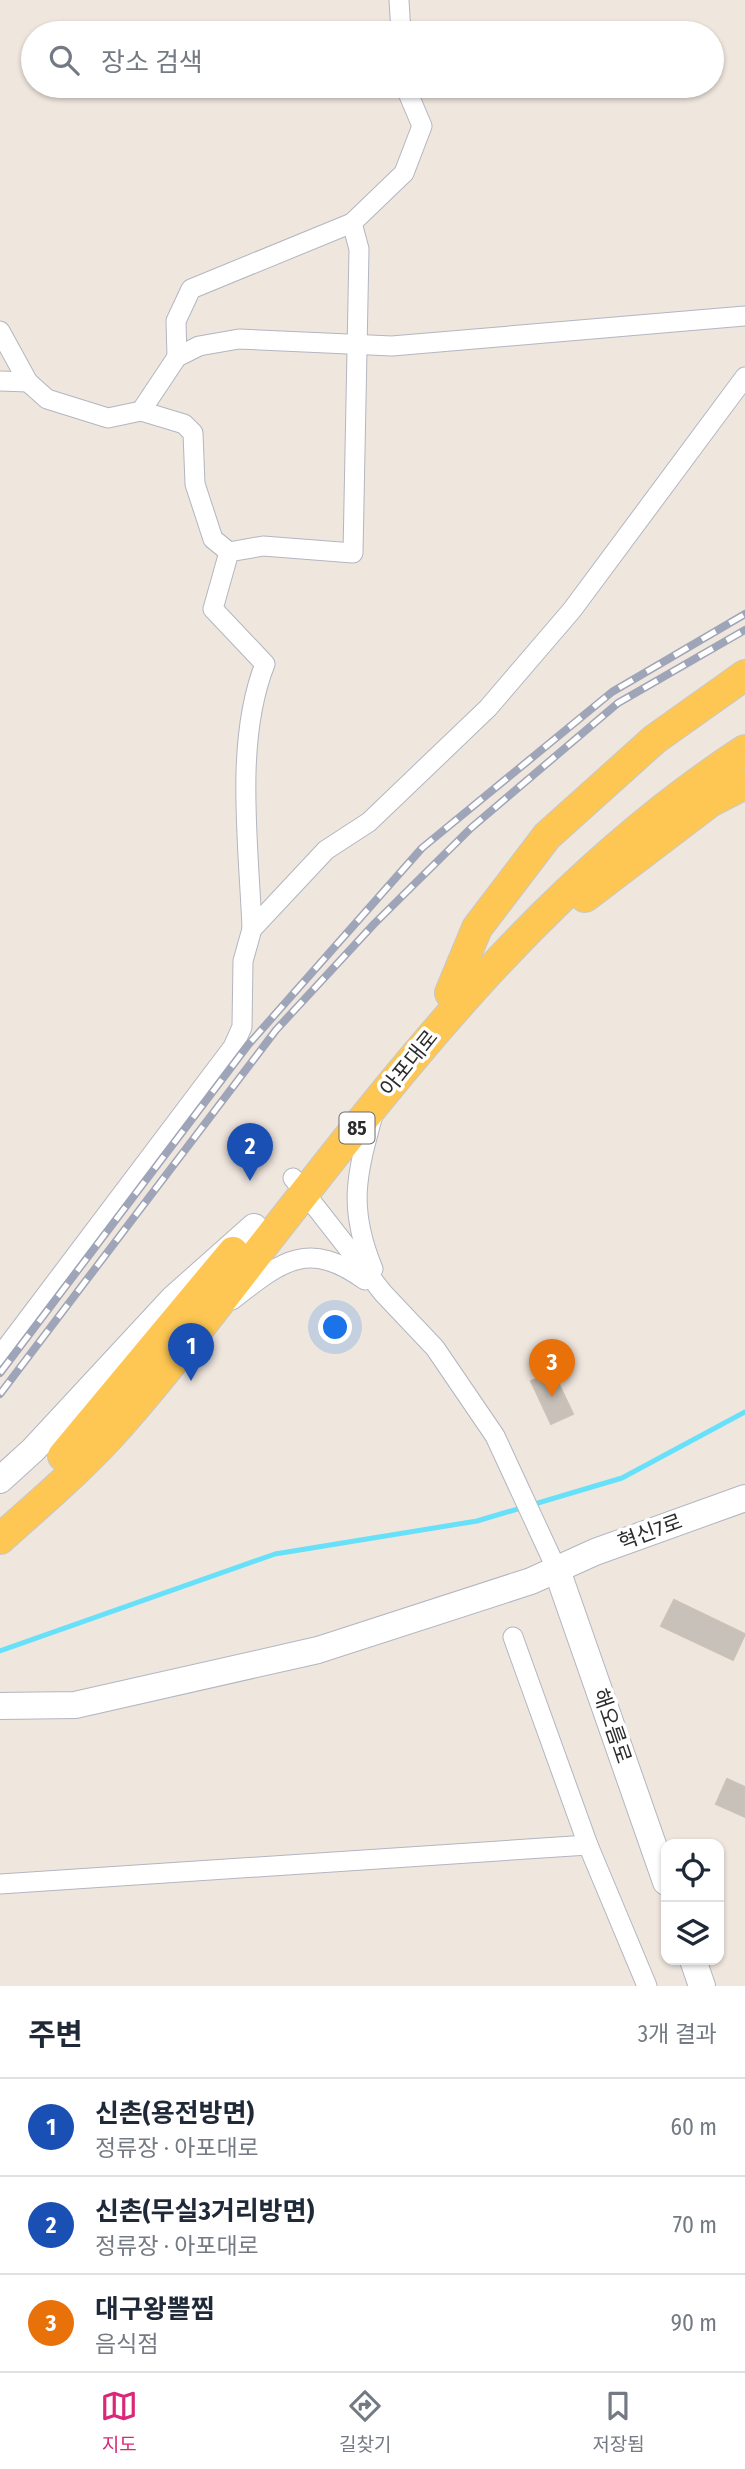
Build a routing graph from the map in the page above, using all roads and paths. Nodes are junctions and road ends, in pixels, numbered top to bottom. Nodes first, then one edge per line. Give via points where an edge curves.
1 (398, 0) edge
2 (400, 21) edge
3 (410, 98) edge
4 (352, 223) junction
5 (745, 316) edge
6 (0, 331) edge
7 (355, 346) junction
8 (177, 357) junction
9 (745, 377) edge
10 (0, 381) edge
11 (28, 382) junction
12 (141, 411) junction
13 (229, 552) junction
14 (745, 675) edge
15 (745, 730) edge
16 (745, 750) edge
17 (745, 784) edge
18 (252, 929) junction
19 (455, 997) junction
20 (379, 1101) junction
21 (299, 1186) junction
22 (254, 1227) junction
23 (383, 1293) junction
24 (205, 1320) junction
25 (0, 1356) edge
26 (0, 1480) edge
27 (60, 1485) junction
28 (745, 1499) edge
29 (0, 1514) edge
30 (0, 1539) edge
31 (0, 1547) edge
32 (557, 1570) junction
33 (513, 1637) dead end
34 (0, 1706) edge
35 (589, 1845) junction
36 (661, 1868) edge
37 (0, 1884) edge
38 (695, 1965) edge
39 (647, 1986) edge
40 (702, 1986) edge

1 - 2 street
3 - 4 street via 422,126 404,173
4 - 7 street via 359,249
4 - 8 street via 191,289 176,321
5 - 7 street
6 - 11 street
7 - 8 street via 239,339 199,346
7 - 13 street via 353,553 263,546
8 - 12 street
9 - 18 street via 572,610 488,708 369,822 326,850
10 - 11 street
11 - 12 street via 47,399 108,418
12 - 13 street via 184,424 193,433 195,484 214,539
13 - 18 street via 213,609 265,664 253,694 246,745
14 - 19 main road via 654,739 547,836 477,928
15 - 19 main road, 아포대로 / 85 via 576,859 512,921
16 - 19 main road, 아포대로 / 85 via 586,872
17 - 19 main road via 710,802 573,906 489,980
18 - 25 street via 243,961 242,1027 233,1047
19 - 20 main road, 아포대로 / 85
19 - 21 main road, 아포대로 / 85
20 - 21 main road, 아포대로 / 85
20 - 23 street via 362,1154 357,1215 359,1235
21 - 22 main road, 아포대로 / 85
21 - 23 street
21 - 24 main road, 아포대로 / 85
22 - 26 street via 173,1298
22 - 29 main road, 아포대로 / 85 via 71,1448
23 - 24 street via 331,1259 295,1259 266,1274
23 - 32 street via 435,1348 495,1436
24 - 27 main road, 아포대로 / 85 via 118,1427
27 - 30 main road, 아포대로 / 85
27 - 31 street
28 - 32 street, 혁신7로
32 - 34 street, 혁신7로 via 318,1650 75,1705
32 - 36 street, 해오름로
33 - 35 street
35 - 37 street
35 - 39 street
38 - 40 street

